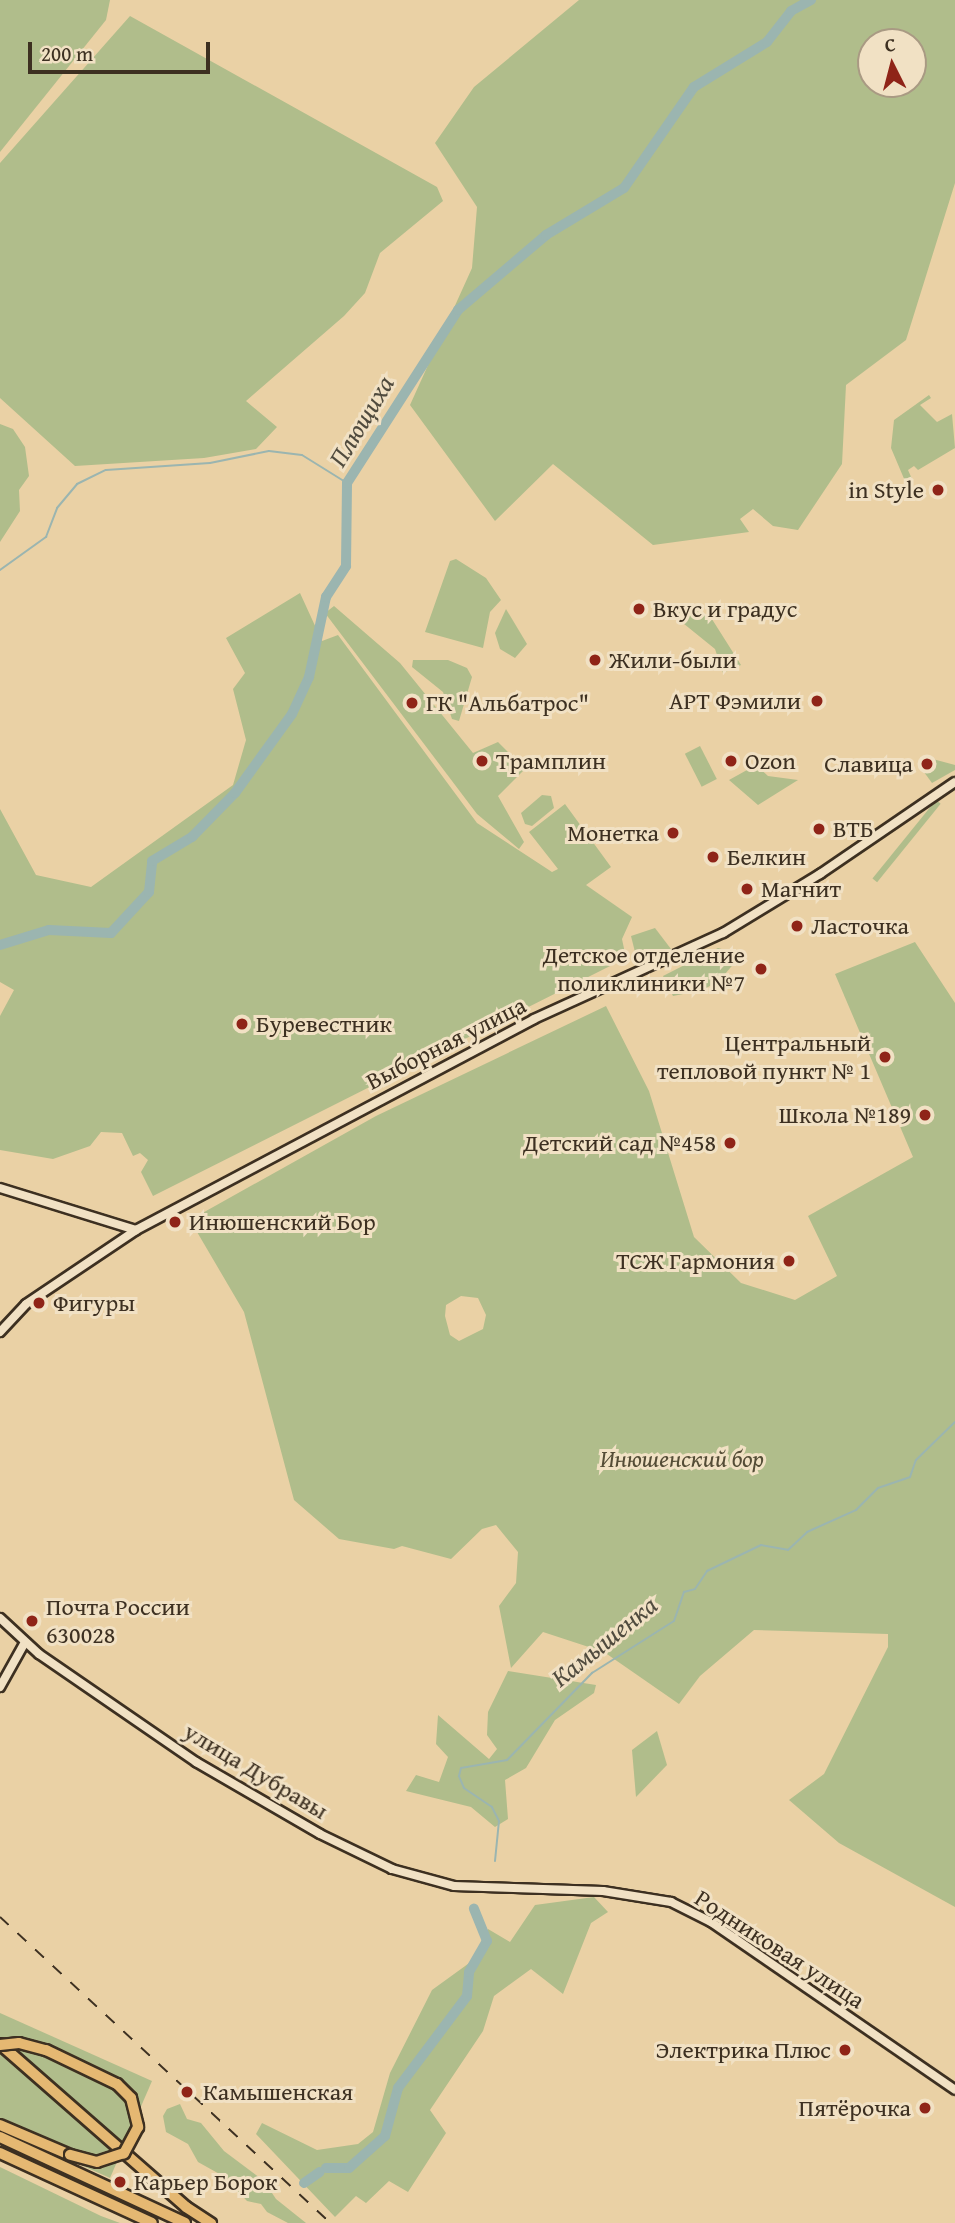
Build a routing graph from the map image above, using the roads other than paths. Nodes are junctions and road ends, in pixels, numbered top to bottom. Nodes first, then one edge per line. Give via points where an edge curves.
1 (955, 782) edge
2 (0, 1188) edge
3 (136, 1230) junction
4 (0, 1332) edge
5 (0, 1618) edge
6 (25, 1642) junction
7 (0, 1687) edge
8 (522, 1891) joint
9 (0, 2045) edge
10 (955, 2090) edge
11 (0, 2125) edge
12 (0, 2137) edge
13 (0, 2153) edge
14 (152, 2223) edge
15 (185, 2223) edge
16 (211, 2223) edge

1 - 3 main road, Выборная улица via 723,933 534,1019
2 - 3 main road
3 - 4 main road, Выборная улица via 26,1304
5 - 6 main road, улица Дубравы
6 - 7 main road
6 - 8 main road, улица Дубравы via 196,1762 320,1834 416,1878
8 - 10 main road, Родниковая улица via 628,1893 690,1910
9 - 11 highway, bridge via 19,2043 46,2050 117,2084 131,2098 138,2127 124,2153 97,2162
9 - 16 highway via 186,2207
12 - 15 highway
13 - 14 highway

